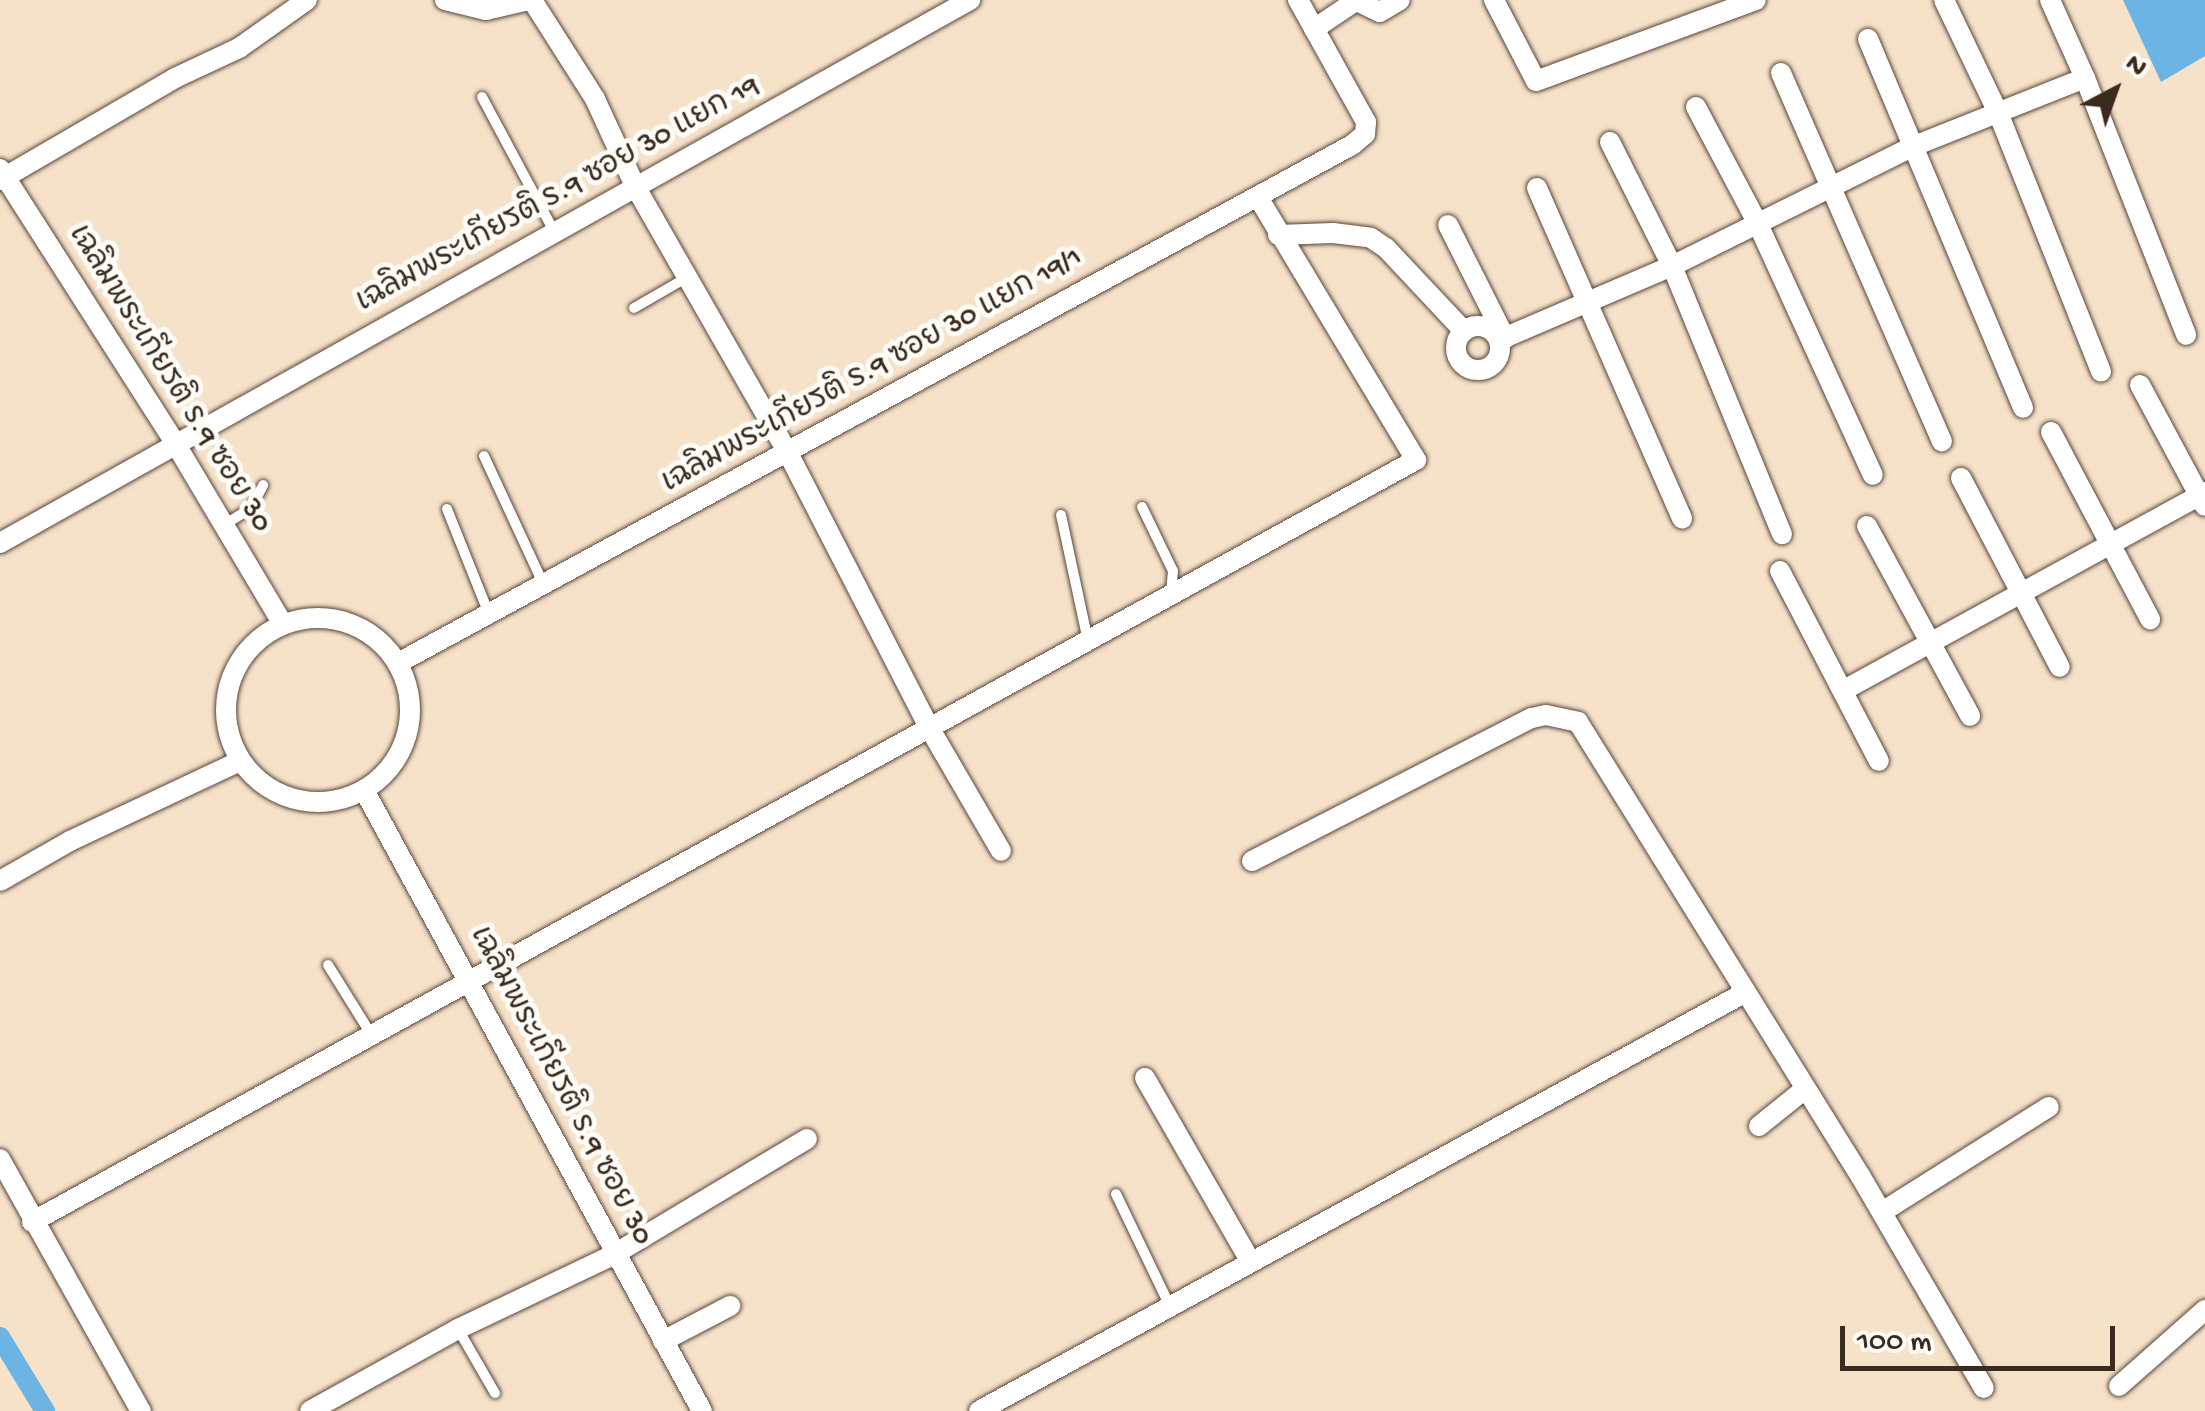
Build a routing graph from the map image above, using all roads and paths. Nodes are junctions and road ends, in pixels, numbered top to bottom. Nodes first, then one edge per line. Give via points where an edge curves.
1 (307, 0) edge
2 (445, 0) edge
3 (531, 0) edge
4 (970, 0) edge
5 (1298, 0) edge
6 (1400, 0) edge
7 (1494, 0) edge
8 (1756, 0) edge
9 (1944, 0) edge
10 (2050, 0) edge
11 (1357, 1) edge
12 (286, 6) edge
13 (1723, 6) edge
14 (1314, 29) junction
15 (1868, 39) dead end
16 (1781, 73) dead end
17 (2085, 78) junction
18 (482, 97) dead end
19 (1696, 107) dead end
20 (1998, 115) junction
21 (1610, 142) dead end
22 (1914, 146) junction
23 (2, 175) edge
24 (635, 186) junction
25 (1831, 186) junction
26 (1538, 188) dead end
27 (1258, 197) junction
28 (1757, 222) junction
29 (1448, 225) dead end
30 (556, 234) junction
31 (1278, 235) junction
32 (1672, 266) junction
33 (686, 278) junction
34 (1585, 301) junction
35 (634, 308) dead end
36 (1464, 330) junction
37 (2186, 335) dead end
38 (1502, 339) junction
39 (2101, 371) dead end
40 (2140, 385) dead end
41 (2023, 408) dead end
42 (2051, 432) dead end
43 (1942, 440) dead end
44 (175, 442) junction
45 (786, 452) junction
46 (484, 456) dead end
47 (1872, 475) dead end
48 (1961, 478) dead end
49 (263, 484) dead end
50 (2203, 498) edge
51 (1142, 507) dead end
52 (448, 509) dead end
53 (1062, 515) dead end
54 (1682, 519) dead end
55 (224, 525) junction
56 (1868, 526) dead end
57 (1782, 534) dead end
58 (2110, 541) junction
59 (0, 542) edge
60 (1780, 571) dead end
61 (544, 586) junction
62 (2020, 591) junction
63 (1170, 599) junction
64 (489, 614) junction
65 (2150, 619) dead end
66 (283, 624) junction
67 (1931, 640) junction
68 (1088, 643) junction
69 (398, 663) junction
70 (2060, 667) dead end
71 (1844, 690) junction
72 (1970, 716) dead end
73 (930, 728) junction
74 (240, 761) junction
75 (1879, 761) dead end
76 (364, 790) junction
77 (1001, 850) dead end
78 (1252, 861) dead end
79 (0, 881) edge
80 (328, 965) dead end
81 (470, 982) junction
82 (1744, 993) junction
83 (371, 1034) junction
84 (1145, 1078) dead end
85 (1805, 1088) junction
86 (2049, 1107) dead end
87 (1758, 1126) dead end
88 (806, 1138) dead end
89 (0, 1160) edge
90 (1116, 1194) dead end
91 (1882, 1212) junction
92 (32, 1222) junction
93 (613, 1254) junction
94 (1251, 1262) junction
95 (730, 1306) dead end
96 (1170, 1306) junction
97 (2205, 1310) edge
98 (458, 1329) junction
99 (663, 1341) junction
100 (2119, 1386) dead end
101 (1984, 1388) dead end
102 (495, 1393) dead end
103 (142, 1411) edge
104 (310, 1411) edge
105 (702, 1411) edge
106 (980, 1411) edge

1 - 12 street
2 - 3 street via 486,10
3 - 24 street via 595,99
4 - 24 street, เฉลิมพระเกียรติ ร.9 ซอย 30 แยก 19
5 - 14 street
6 - 11 street via 1380,12
7 - 13 street via 1536,82
8 - 13 street
9 - 20 street
10 - 17 street
11 - 14 street
12 - 23 street via 240,48
14 - 27 street, เฉลิมพระเกียรติ ร.9 ซอย 30 แยก 19/1 via 1366,122 1364,134
15 - 22 street
16 - 25 street
17 - 20 street
17 - 37 street
18 - 30 lane
19 - 28 street
20 - 22 street
20 - 39 street
21 - 32 street
22 - 25 street
22 - 41 street
23 - 44 street, เฉลิมพระเกียรติ ร.9 ซอย 30
24 - 30 street, เฉลิมพระเกียรติ ร.9 ซอย 30 แยก 19
24 - 33 street
25 - 28 street
25 - 43 street
26 - 34 street
27 - 31 street
27 - 45 street, เฉลิมพระเกียรติ ร.9 ซอย 30 แยก 19/1
28 - 32 street
28 - 47 street
29 - 38 street
30 - 44 street, เฉลิมพระเกียรติ ร.9 ซอย 30 แยก 19
31 - 36 street via 1371,238
31 - 63 street via 1416,460
32 - 34 street
32 - 57 street
33 - 35 lane
33 - 45 street
34 - 38 street
34 - 54 street
36 - 38 street via 1484,326
36 - 38 street via 1456,351 1469,368 1491,366
40 - 50 street
42 - 58 street
44 - 55 street, เฉลิมพระเกียรติ ร.9 ซอย 30
44 - 59 street, เฉลิมพระเกียรติ ร.9 ซอย 30 แยก 19
45 - 61 street, เฉลิมพระเกียรติ ร.9 ซอย 30 แยก 19/1
45 - 73 street
46 - 61 lane
48 - 62 street
49 - 55 lane via 252,508
50 - 58 street
51 - 63 lane via 1173,571
52 - 64 lane
53 - 68 lane
55 - 66 street, เฉลิมพระเกียรติ ร.9 ซอย 30
56 - 67 street
58 - 62 street
58 - 65 street
60 - 71 street
61 - 64 street, เฉลิมพระเกียรติ ร.9 ซอย 30 แยก 19/1
62 - 67 street
62 - 70 street
63 - 68 street
64 - 69 street, เฉลิมพระเกียรติ ร.9 ซอย 30 แยก 19/1
66 - 69 street via 334,619 370,635
66 - 74 street via 259,637 229,682 227,722
67 - 71 street
67 - 72 street
68 - 73 street
69 - 76 street via 408,690 406,734 387,772
71 - 75 street
73 - 77 street
73 - 81 street
74 - 76 street via 284,796 338,800
74 - 79 street
76 - 81 street, เฉลิมพระเกียรติ ร.9 ซอย 30
78 - 82 street via 1532,718 1560,716 1578,722
80 - 83 lane
81 - 83 street
81 - 93 street, เฉลิมพระเกียรติ ร.9 ซอย 30
82 - 85 street
82 - 94 street
83 - 92 street
84 - 94 street
85 - 87 street
85 - 91 street
86 - 91 street
88 - 93 street
89 - 92 street
90 - 96 lane
91 - 101 street
92 - 103 street
93 - 98 street
93 - 99 street, เฉลิมพระเกียรติ ร.9 ซอย 30
94 - 96 street
95 - 99 street
96 - 106 street
97 - 100 street
98 - 102 lane
98 - 104 street
99 - 105 street, เฉลิมพระเกียรติ ร.9 ซอย 30

